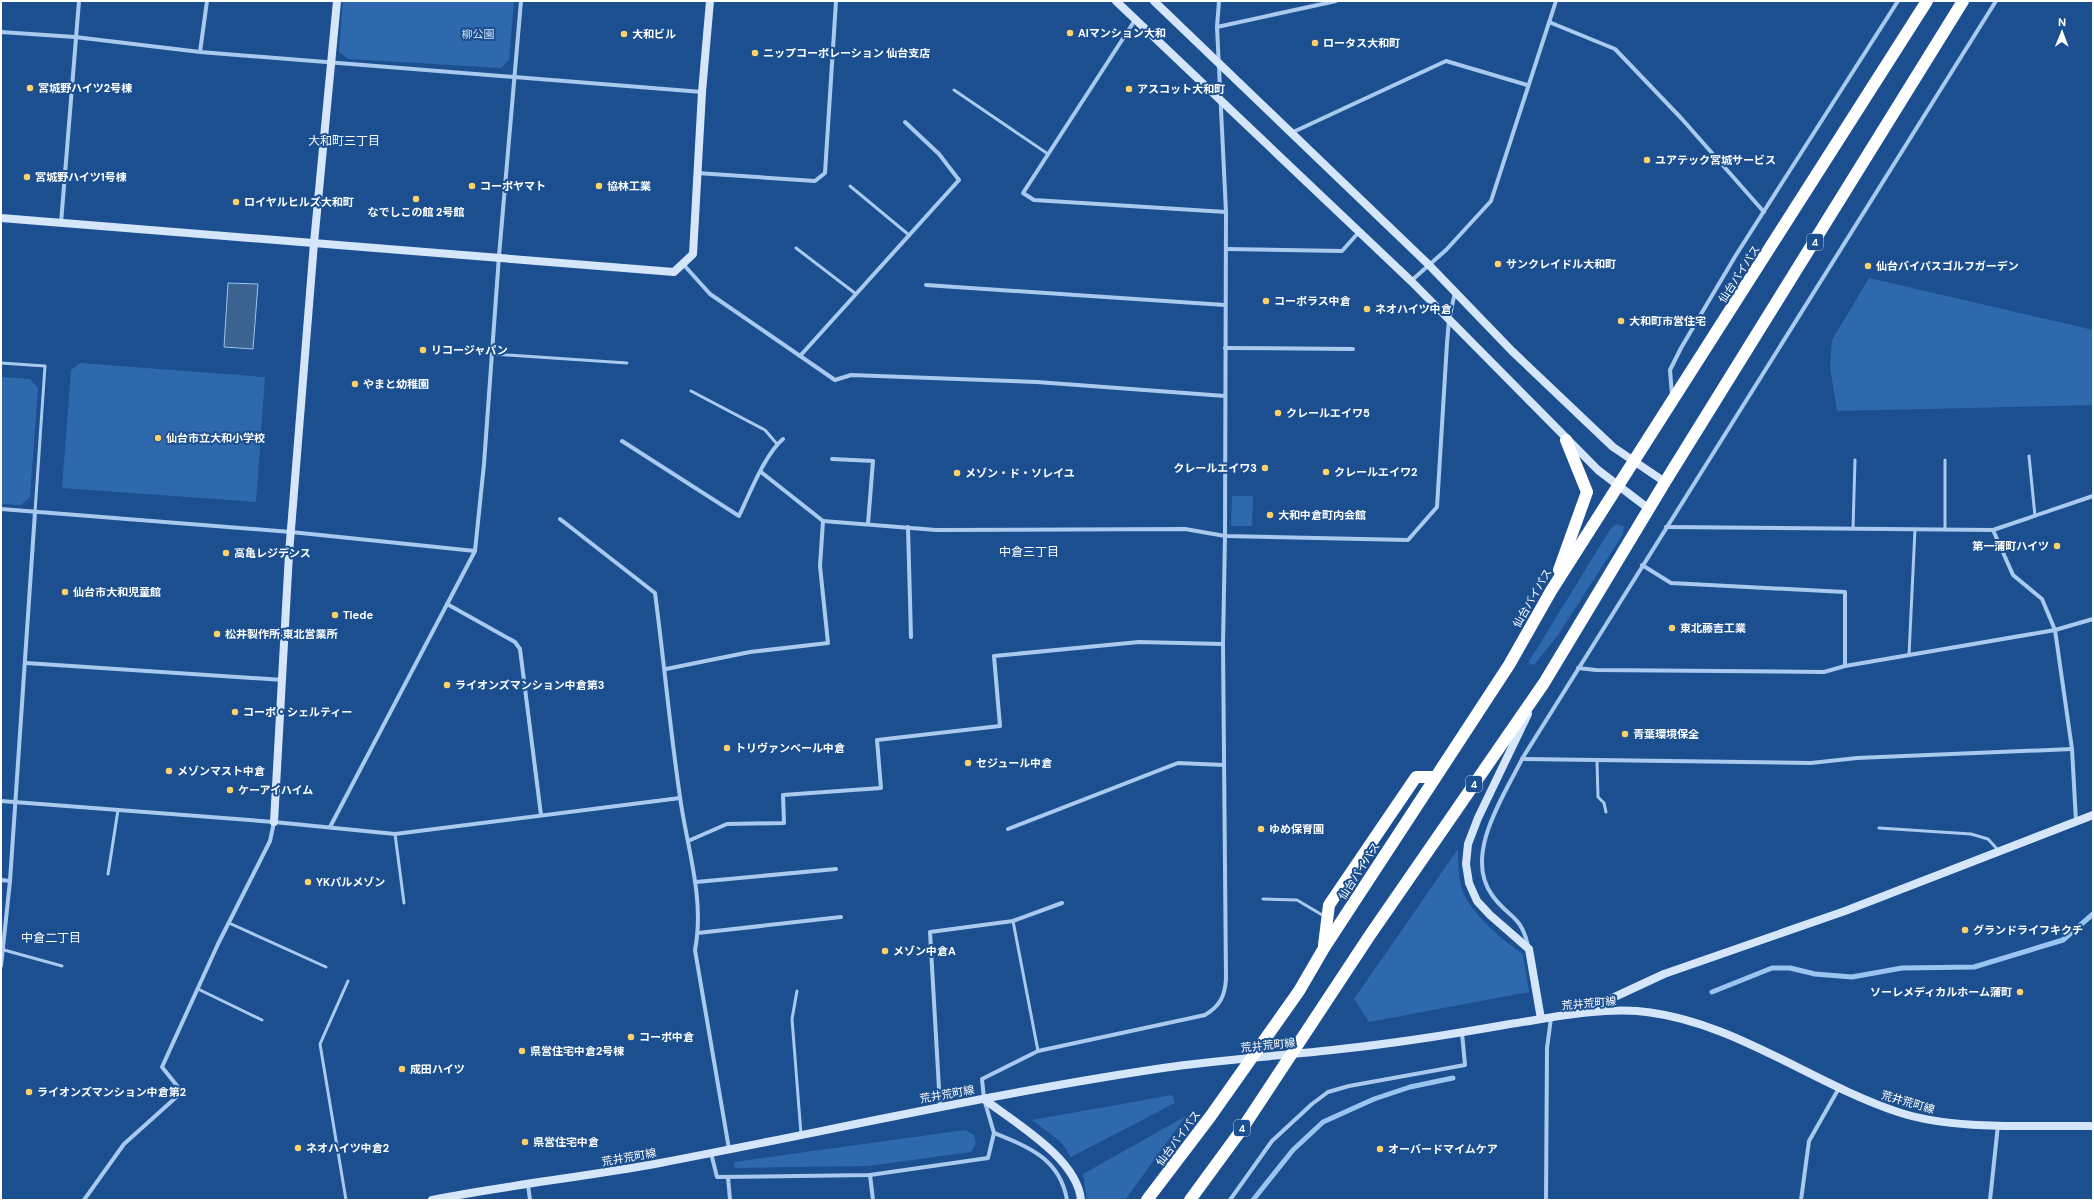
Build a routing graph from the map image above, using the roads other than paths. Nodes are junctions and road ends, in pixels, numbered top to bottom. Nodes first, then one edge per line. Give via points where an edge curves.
1 (79, 1) edge
2 (207, 1) edge
3 (337, 1) edge
4 (521, 1) edge
5 (710, 1) edge
6 (836, 1) edge
7 (1116, 1) edge
8 (1154, 1) edge
9 (1219, 1) edge
10 (1336, 1) edge
11 (1556, 1) edge
12 (1898, 1) edge
13 (1927, 1) edge
14 (1963, 1) edge
15 (1996, 1) edge
16 (1135, 20) junction
17 (1549, 22) junction
18 (1217, 27) junction
19 (1, 32) edge
20 (75, 37) junction
21 (200, 52) junction
22 (331, 62) junction
23 (1219, 64) junction
24 (515, 76) junction
25 (1527, 85) junction
26 (954, 90) dead end
27 (702, 92) junction
28 (1220, 100) junction
29 (905, 122) dead end
30 (1290, 133) junction
31 (1048, 154) junction
32 (697, 173) junction
33 (850, 186) dead end
34 (1226, 212) junction
35 (1764, 212) junction
36 (1, 218) edge
37 (61, 223) junction
38 (1359, 232) junction
39 (909, 235) junction
40 (314, 243) junction
41 (796, 248) dead end
42 (1226, 249) junction
43 (498, 256) junction
44 (683, 264) junction
45 (1429, 265) junction
46 (1412, 281) junction
47 (926, 285) dead end
48 (1455, 292) junction
49 (856, 294) junction
50 (1226, 305) junction
51 (1449, 320) junction
52 (1225, 348) junction
53 (1353, 349) dead end
54 (492, 354) junction
55 (800, 356) junction
56 (1, 363) edge
57 (627, 363) dead end
58 (691, 390) dead end
59 (1225, 396) junction
60 (1673, 401) junction
61 (783, 439) dead end
62 (1566, 440) junction
63 (622, 442) dead end
64 (777, 444) junction
65 (2029, 456) dead end
66 (832, 459) dead end
67 (1855, 460) dead end
68 (1945, 460) dead end
69 (1634, 462) junction
70 (761, 472) junction
71 (1665, 482) junction
72 (1618, 487) junction
73 (2093, 496) edge
74 (1649, 509) junction
75 (1, 510) edge
76 (35, 512) junction
77 (2035, 516) junction
78 (560, 519) dead end
79 (823, 521) junction
80 (868, 524) junction
81 (908, 527) junction
82 (1666, 527) junction
83 (1853, 529) junction
84 (1915, 529) junction
85 (1945, 529) junction
86 (1993, 530) junction
87 (291, 532) junction
88 (1225, 536) junction
89 (475, 551) junction
90 (1642, 565) junction
91 (1550, 591) junction
92 (447, 604) junction
93 (2093, 619) edge
94 (2055, 630) junction
95 (910, 637) dead end
96 (1222, 644) junction
97 (1909, 655) junction
98 (26, 663) junction
99 (1845, 666) junction
100 (1578, 668) junction
101 (666, 669) junction
102 (283, 680) junction
103 (1544, 683) junction
104 (2072, 749) junction
105 (1522, 759) junction
106 (1597, 760) junction
107 (1224, 765) junction
108 (1435, 777) junction
109 (680, 798) junction
110 (1, 801) edge
111 (15, 802) junction
112 (118, 810) junction
113 (1606, 812) dead end
114 (541, 815) junction
115 (2093, 815) edge
116 (2076, 821) junction
117 (274, 822) junction
118 (330, 827) junction
119 (1878, 828) dead end
120 (1008, 829) dead end
121 (395, 834) junction
122 (688, 841) junction
123 (1999, 852) junction
124 (836, 870) dead end
125 (108, 874) dead end
126 (1, 880) edge
127 (10, 881) junction
128 (696, 882) junction
129 (1263, 899) dead end
130 (1062, 902) dead end
131 (404, 903) dead end
132 (841, 917) dead end
133 (1328, 918) junction
134 (1013, 921) junction
135 (229, 923) junction
136 (698, 933) junction
137 (1324, 948) junction
138 (1529, 949) junction
139 (4, 950) junction
140 (1, 966) edge
141 (62, 966) dead end
142 (326, 967) dead end
143 (348, 981) dead end
144 (198, 989) junction
145 (797, 991) dead end
146 (1573, 1015) junction
147 (1551, 1018) junction
148 (1541, 1019) junction
149 (262, 1020) dead end
150 (1462, 1032) junction
151 (1038, 1051) junction
152 (1291, 1054) junction
153 (1250, 1058) junction
154 (1839, 1088) junction
155 (984, 1099) junction
156 (940, 1106) junction
157 (1998, 1125) junction
158 (2093, 1126) edge
159 (994, 1133) junction
160 (801, 1135) junction
161 (729, 1149) junction
162 (711, 1153) junction
163 (870, 1175) junction
164 (728, 1177) junction
165 (528, 1185) junction
166 (84, 1200) edge
167 (346, 1200) edge
168 (432, 1200) edge
169 (530, 1200) edge
170 (730, 1200) edge
171 (873, 1200) edge
172 (1067, 1200) edge
173 (1080, 1200) edge
174 (1148, 1200) edge
175 (1190, 1200) edge
176 (1230, 1200) edge
177 (1546, 1200) edge
178 (1801, 1200) edge
179 (1990, 1200) edge

1 - 20 street
2 - 21 street
3 - 22 street
4 - 24 street
5 - 27 street
6 - 32 street via 825,173 815,181
7 - 16 street
8 - 23 street
9 - 18 street
10 - 18 street
11 - 17 street
12 - 35 street
13 - 60 highway, 仙台バイパス
14 - 71 highway, 4
15 - 82 street
16 - 28 street
16 - 31 street
17 - 25 street
17 - 35 street via 1615,49 1682,119
18 - 23 street
19 - 20 street
20 - 21 street
20 - 37 street
21 - 22 street
22 - 24 street
22 - 40 street
23 - 28 street
23 - 30 street
24 - 27 street
24 - 43 street
25 - 30 street via 1446,61
25 - 45 street via 1491,201
26 - 31 lane
27 - 32 street
28 - 34 street
28 - 38 street
29 - 39 street via 939,154 959,180
30 - 45 street
31 - 34 street via 1023,193 1034,200
32 - 44 street via 693,254
33 - 39 lane
34 - 42 street
35 - 60 street via 1670,370
36 - 37 street
37 - 40 street
38 - 42 street via 1342,251
38 - 46 street
39 - 49 street
40 - 43 street
40 - 87 street
41 - 49 lane
42 - 50 street
43 - 44 street via 674,272
43 - 54 street
44 - 55 street via 710,294
45 - 46 street
45 - 48 street
46 - 51 street
47 - 50 street
48 - 51 street
48 - 69 street via 1601,437
49 - 55 street
50 - 52 street
51 - 62 street
51 - 88 street via 1437,507 1408,540
52 - 53 street
52 - 59 street
54 - 57 lane
54 - 89 street
55 - 59 street via 835,380 851,376 1036,382
56 - 76 lane via 45,366
58 - 64 lane via 765,430
59 - 88 street
60 - 69 highway, 仙台バイパス
61 - 64 street
62 - 72 street
62 - 91 highway via 1588,492
63 - 70 street via 739,516
64 - 70 street
65 - 77 lane
66 - 80 street via 873,461
67 - 83 lane
68 - 85 lane
69 - 71 street
69 - 72 highway, 仙台バイパス
70 - 79 street
71 - 74 highway, 4
72 - 74 street
72 - 91 highway, 仙台バイパス
73 - 77 street
74 - 103 highway, 4
75 - 76 street
76 - 87 street
76 - 98 street
77 - 86 street
78 - 101 street via 655,593
79 - 80 street
79 - 101 street via 820,566 828,643 750,652
80 - 81 street
81 - 88 street via 936,530 1186,528
81 - 95 street
82 - 83 street
82 - 90 street
83 - 84 street
84 - 85 street
84 - 97 lane
85 - 86 street
86 - 94 street via 2013,576 2042,599
87 - 89 street
87 - 102 street
88 - 96 street
89 - 92 street
90 - 99 street via 1671,583 1845,592
90 - 100 street
91 - 108 highway, 仙台バイパス via 1509,666
92 - 114 street via 515,642 520,648
92 - 118 street
93 - 94 street
94 - 97 street
94 - 104 street
96 - 107 street
96 - 122 street via 1139,642 994,656 1000,726 877,740 881,788 783,795 784,823 727,824
97 - 99 street
98 - 102 street
98 - 111 street
99 - 100 street via 1824,672
100 - 105 street
101 - 109 street
102 - 117 street
103 - 138 street via 1478,818 1468,844 1466,864 1469,882 1478,901
103 - 152 highway, 4
104 - 106 street via 1858,758 1812,763
104 - 116 street
105 - 106 street
105 - 138 street via 1490,826 1481,851 1481,864 1486,886 1492,896 1522,925
106 - 113 lane via 1598,797 1604,802
107 - 120 street via 1178,763
107 - 151 street via 1226,979 1221,1002 1205,1015
108 - 133 highway via 1416,777 1329,905
108 - 137 highway, 仙台バイパス
109 - 114 street
109 - 122 street
110 - 111 street
111 - 112 street
111 - 127 street
112 - 117 street
112 - 125 lane
114 - 121 street
115 - 116 street
116 - 123 street
117 - 118 street
117 - 135 street via 270,841
118 - 121 street
119 - 123 lane via 1971,834 1988,840
121 - 131 lane
122 - 128 street
123 - 146 street via 1845,911 1664,974
124 - 128 street
126 - 127 street
127 - 139 street
128 - 136 street
129 - 133 lane via 1297,900
130 - 134 street
132 - 136 street
133 - 137 highway
134 - 151 lane
134 - 156 street via 930,932
135 - 142 lane
135 - 144 street
136 - 161 street via 694,950
137 - 153 highway, 仙台バイパス via 1299,991
138 - 148 street
139 - 140 street
139 - 141 lane
143 - 167 lane via 320,1044
144 - 149 lane
144 - 166 street via 162,1067 182,1092 124,1144
145 - 160 lane via 792,1019
146 - 147 street, 荒井荒町線
146 - 154 street, 荒井荒町線 via 1635,1011 1686,1020 1751,1044
147 - 148 street, 荒井荒町線
147 - 177 street via 1547,1048
148 - 150 street, 荒井荒町線
150 - 152 street, 荒井荒町線
150 - 176 street via 1465,1064 1328,1092 1272,1141
151 - 155 street via 982,1079
152 - 153 street, 荒井荒町線
152 - 175 highway, 4 via 1242,1129
153 - 155 street, 荒井荒町線 via 1163,1068
153 - 174 highway, 仙台バイパス
154 - 157 street, 荒井荒町線 via 1870,1102 1922,1119
154 - 178 street via 1809,1141
155 - 156 street, 荒井荒町線
155 - 159 street
155 - 173 street via 1043,1142 1060,1159 1070,1171
156 - 160 street, 荒井荒町線
157 - 158 street, 荒井荒町線
157 - 179 street
159 - 163 street via 988,1158
159 - 172 street via 1036,1152 1052,1166 1060,1177
160 - 161 street, 荒井荒町線
161 - 162 street, 荒井荒町線
162 - 164 street via 717,1177
162 - 165 street, 荒井荒町線
163 - 164 street
163 - 171 street
164 - 170 street
165 - 168 street, 荒井荒町線
165 - 169 street

